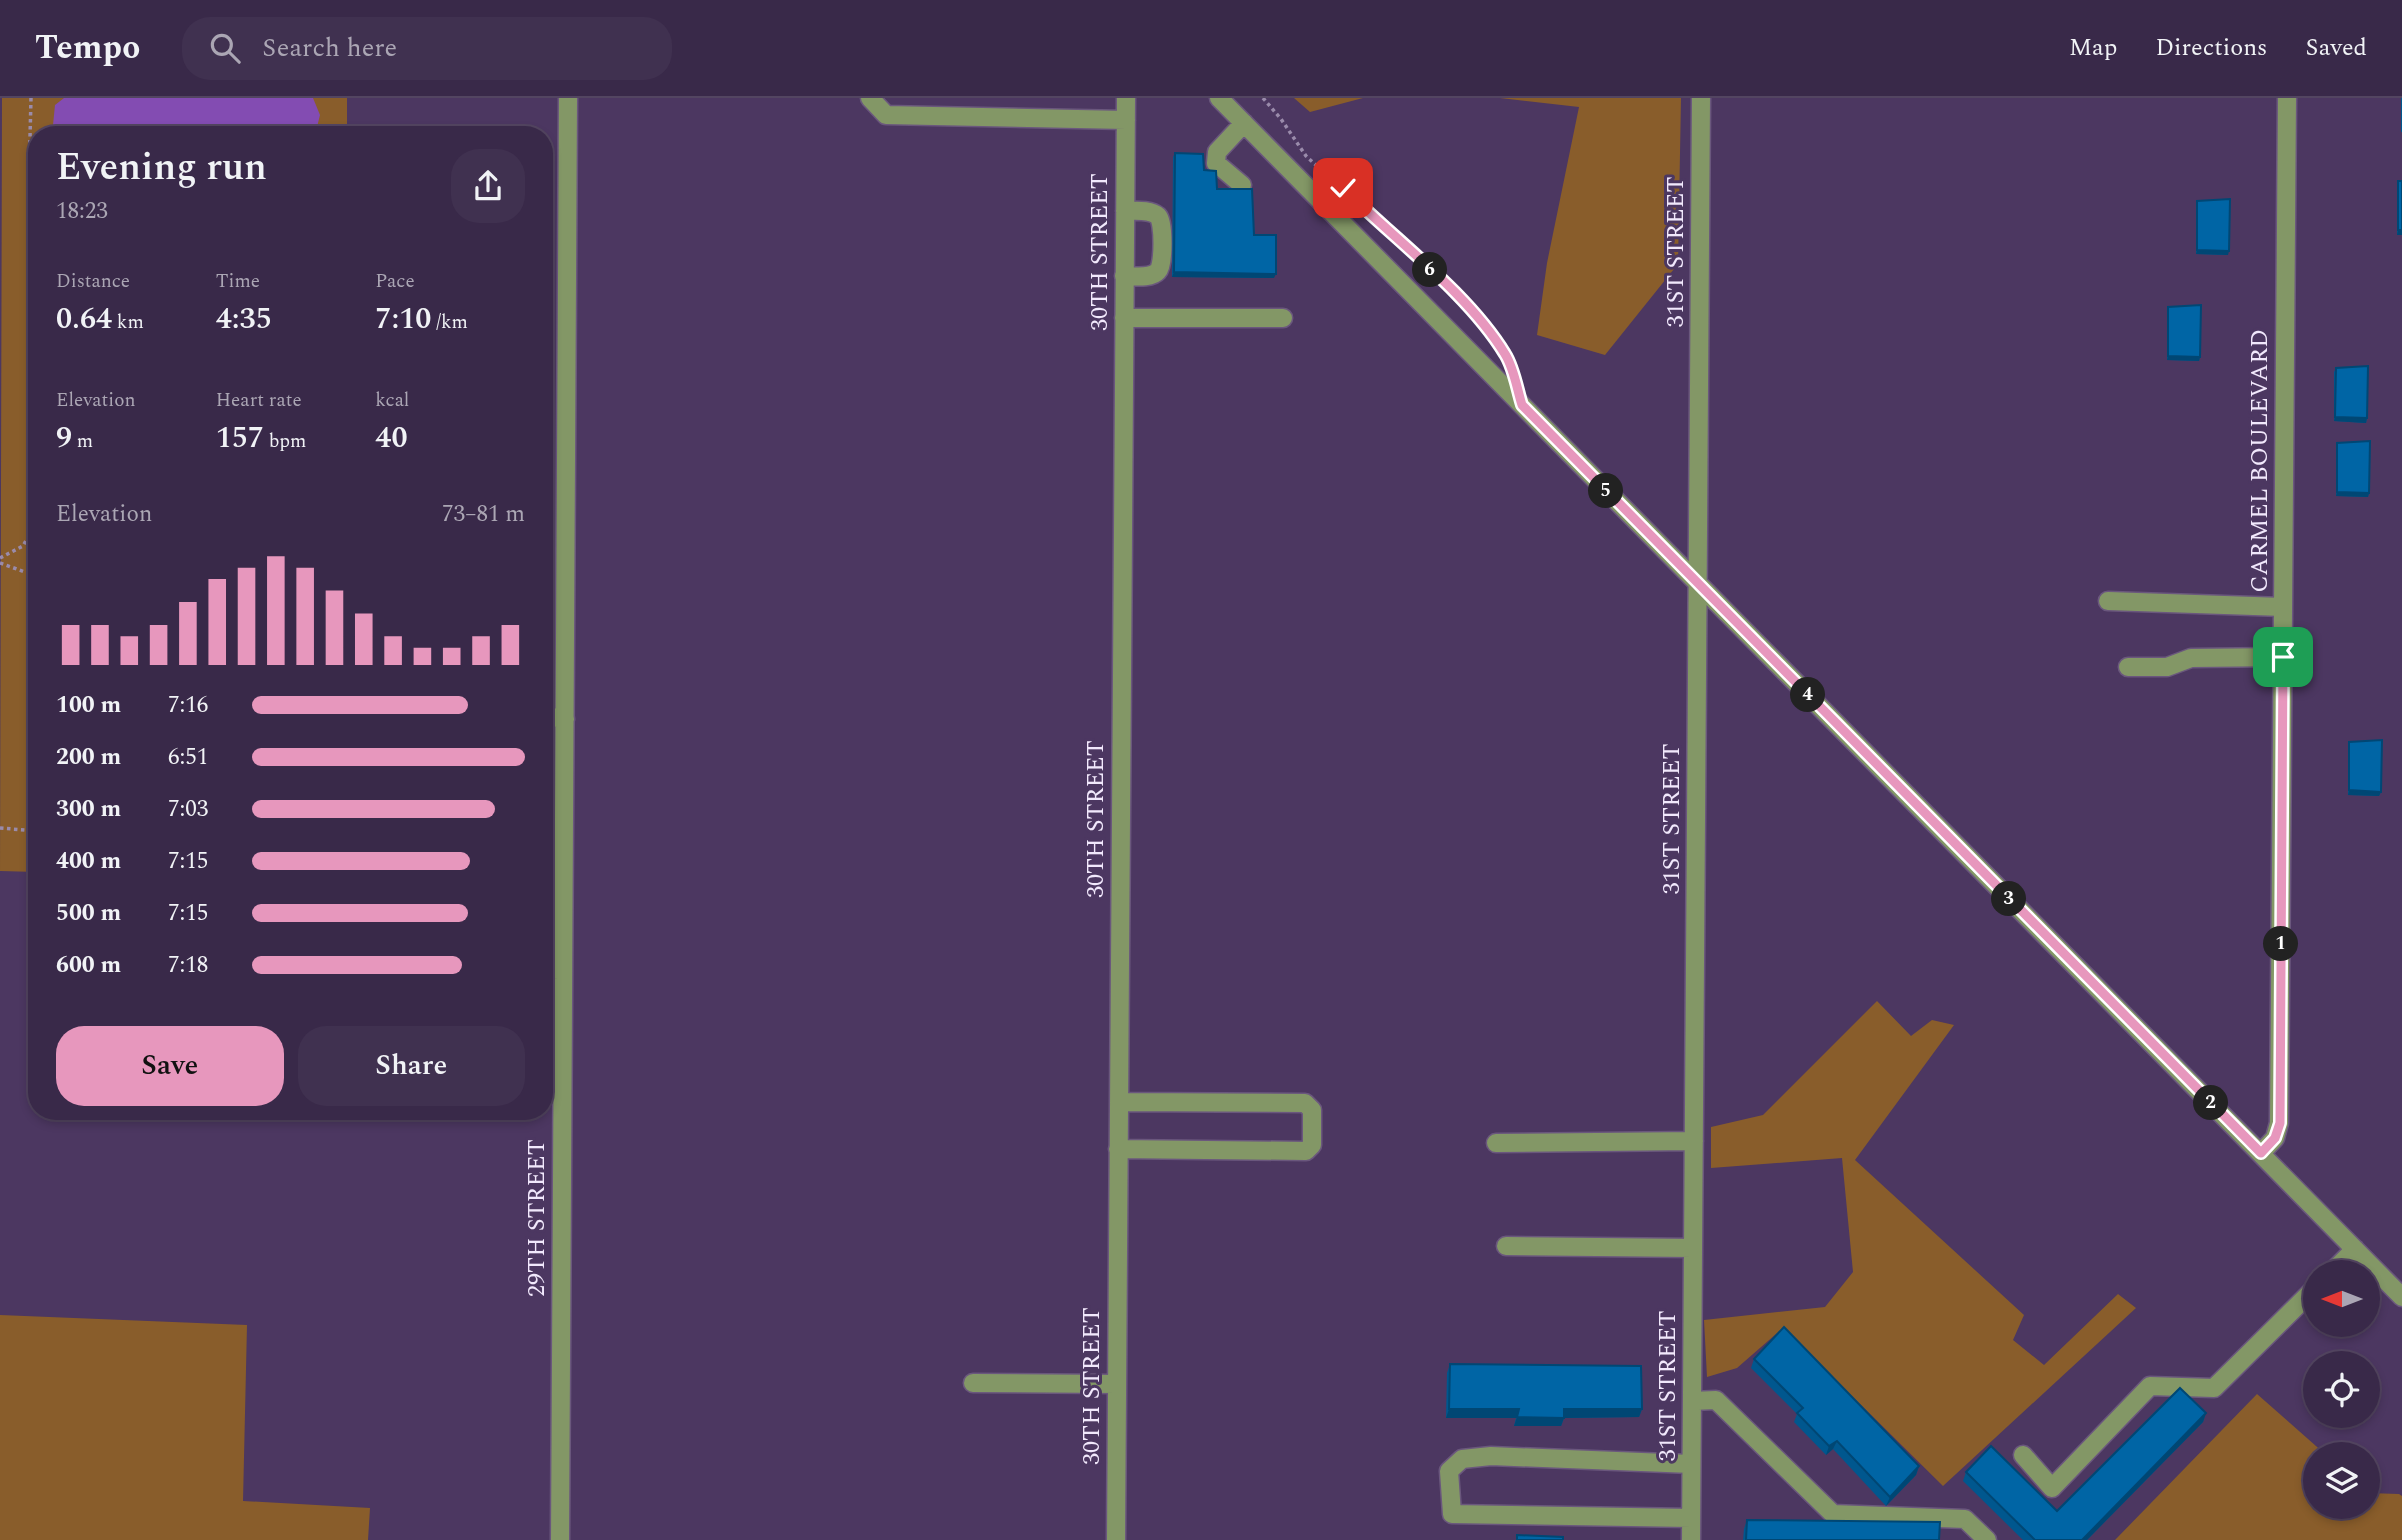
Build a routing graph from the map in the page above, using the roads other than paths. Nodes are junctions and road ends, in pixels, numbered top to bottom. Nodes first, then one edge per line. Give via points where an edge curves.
1 (568, 98) edge
2 (870, 98) edge
3 (1126, 98) edge
4 (1219, 98) edge
5 (1701, 98) edge
6 (2287, 98) edge
7 (1126, 120) junction
8 (1244, 123) junction
9 (1242, 185) dead end
10 (1125, 211) junction
11 (1124, 276) junction
12 (1124, 318) junction
13 (1283, 318) dead end
14 (1698, 584) junction
15 (2108, 601) dead end
16 (2283, 607) junction
17 (2283, 657) junction
18 (2127, 667) dead end
19 (553, 717) edge
20 (565, 719) junction
21 (553, 969) edge
22 (563, 970) junction
23 (553, 1093) edge
24 (1119, 1102) junction
25 (1694, 1141) junction
26 (1496, 1143) dead end
27 (1118, 1149) junction
28 (2261, 1153) junction
29 (1506, 1246) dead end
30 (1693, 1248) junction
31 (2355, 1249) junction
32 (2344, 1260) edge
33 (2402, 1297) edge
34 (2303, 1301) edge
35 (973, 1382) dead end
36 (1117, 1384) junction
37 (1692, 1401) junction
38 (2023, 1455) dead end
39 (1691, 1464) junction
40 (1691, 1518) junction
41 (1965, 1519) junction
42 (560, 1540) edge
43 (1116, 1540) edge
44 (1691, 1540) edge
45 (1965, 1540) edge
46 (1987, 1540) edge

1 - 20 street, 29TH STREET
2 - 7 street via 886,115
3 - 7 street, 30TH STREET
4 - 8 street
5 - 14 street, 31ST STREET
6 - 16 street, CARMEL BOULEVARD
7 - 10 street, 30TH STREET
8 - 9 street via 1217,152 1216,163
8 - 14 street
10 - 11 street, 30TH STREET
10 - 11 street via 1149,212 1162,222 1157,272
11 - 12 street, 30TH STREET
12 - 13 street
12 - 24 street, 30TH STREET
14 - 25 street, 31ST STREET
14 - 28 street
15 - 16 street
16 - 17 street, CARMEL BOULEVARD
17 - 18 street via 2191,658 2167,667
17 - 28 street, CARMEL BOULEVARD via 2280,1123 2275,1138
19 - 20 street
20 - 22 street, 29TH STREET
21 - 22 street
22 - 23 street, 29TH STREET
23 - 42 street, 29TH STREET
24 - 27 street, 30TH STREET
24 - 27 street via 1305,1103 1312,1110 1312,1144 1306,1151
25 - 26 street
25 - 30 street, 31ST STREET
27 - 36 street, 30TH STREET
28 - 31 street
29 - 30 street
30 - 37 street, 31ST STREET
31 - 32 street
31 - 33 street
34 - 38 street via 2214,1388 2150,1386 2052,1488
35 - 36 street
36 - 43 street, 30TH STREET
37 - 39 street, 31ST STREET
37 - 41 street via 1716,1399 1833,1514
39 - 40 street, 31ST STREET
39 - 40 street via 1491,1456 1462,1459 1449,1471 1452,1514
40 - 44 street, 31ST STREET
41 - 45 street
41 - 46 street

